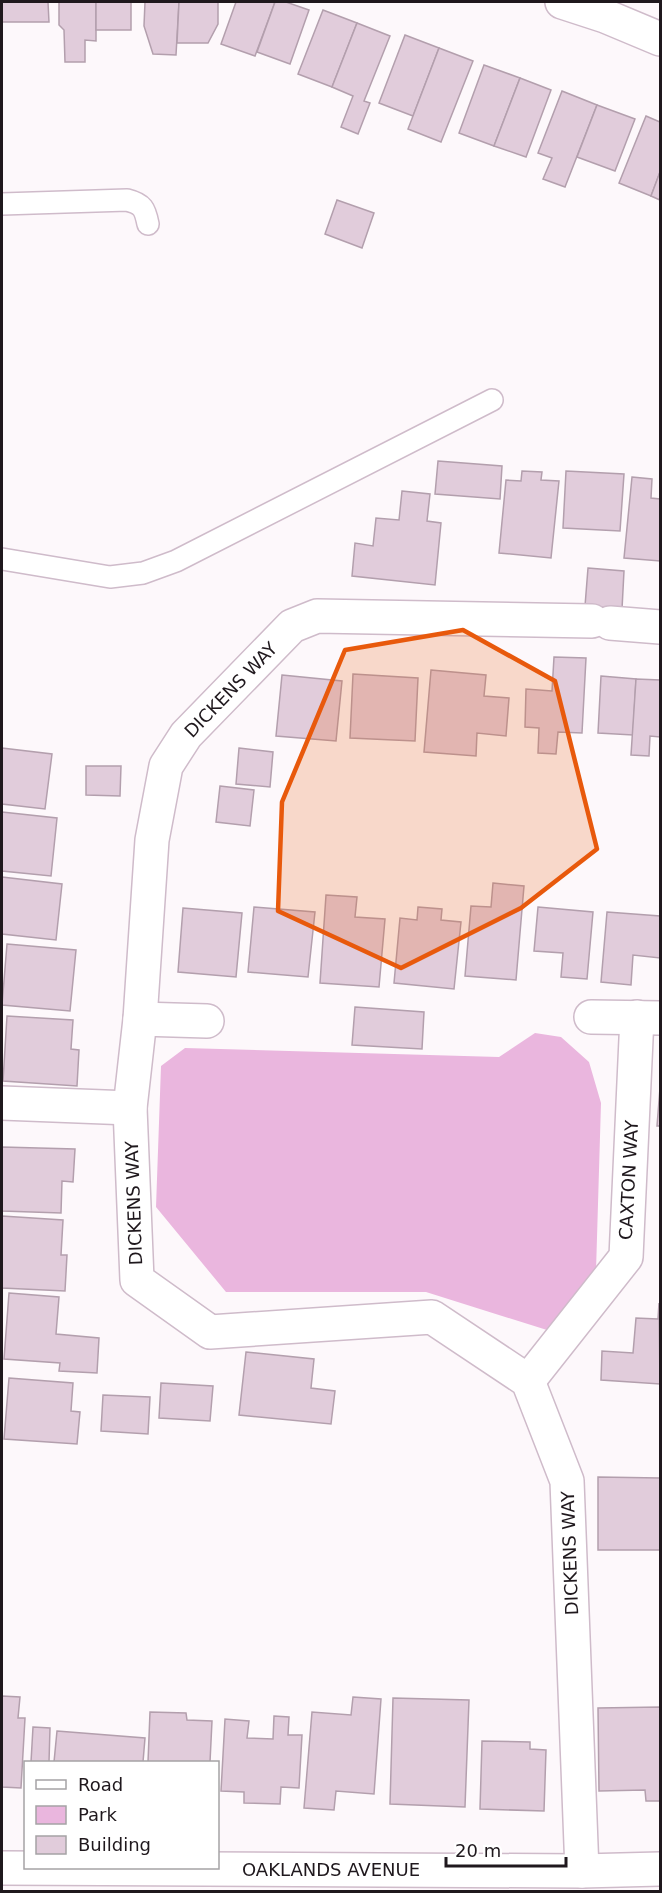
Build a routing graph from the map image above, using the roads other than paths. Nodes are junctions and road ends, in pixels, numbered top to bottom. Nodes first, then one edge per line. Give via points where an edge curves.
1 (562, 2) edge
2 (660, 39) edge
3 (2, 204) edge
4 (148, 224) dead end
5 (492, 400) dead end
6 (2, 560) edge
7 (660, 627) edge
8 (591, 1017) dead end
9 (649, 1017) edge
10 (140, 1019) junction
11 (207, 1021) dead end
12 (2, 1103) edge
13 (130, 1108) junction
14 (528, 1381) junction
15 (2, 1868) edge
16 (24, 1868) edge
17 (195, 1869) edge
18 (660, 1869) edge
19 (582, 1871) junction

1 - 2 street
3 - 4 lane via 127,200 137,202 146,211
5 - 6 lane via 176,561 143,573 110,578
7 - 10 street, DICKENS WAY via 317,615 292,626 186,735 166,766 152,840
8 - 9 street, CAXTON WAY
9 - 14 street, CAXTON WAY via 626,1257
10 - 11 street
10 - 13 street, DICKENS WAY
12 - 13 street
13 - 14 street, DICKENS WAY via 137,1280 210,1332 432,1317
14 - 19 street, DICKENS WAY via 567,1481
15 - 16 street, OAKLANDS AVENUE
17 - 19 street, OAKLANDS AVENUE
18 - 19 street, OAKLANDS AVENUE

